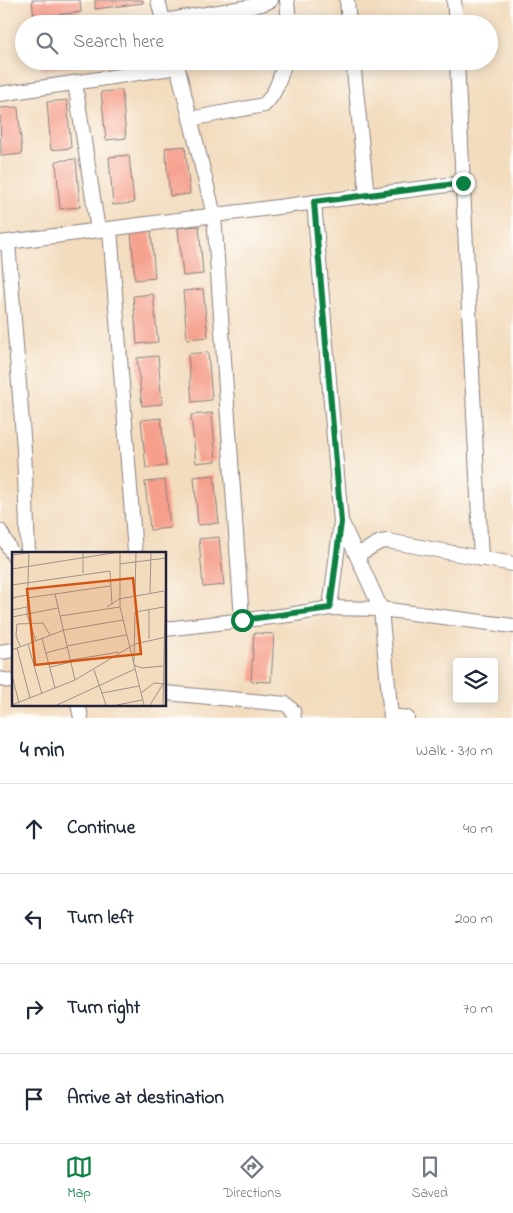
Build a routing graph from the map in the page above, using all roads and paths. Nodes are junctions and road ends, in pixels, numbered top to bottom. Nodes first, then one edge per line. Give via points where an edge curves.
1 (158, 0) edge
2 (271, 0) edge
3 (288, 0) edge
4 (346, 0) edge
5 (454, 0) edge
6 (161, 15) edge
7 (203, 15) edge
8 (288, 15) edge
9 (348, 15) edge
10 (455, 15) edge
11 (145, 70) edge
12 (178, 70) edge
13 (282, 70) edge
14 (354, 70) edge
15 (457, 70) edge
16 (75, 83) junction
17 (0, 94) edge
18 (190, 119) junction
19 (463, 183) junction
20 (367, 196) junction
21 (314, 202) junction
22 (214, 215) junction
23 (104, 230) junction
24 (4, 243) edge
25 (341, 522) junction
26 (0, 531) edge
27 (28, 552) edge
28 (135, 552) edge
29 (12, 553) edge
30 (356, 555) junction
31 (481, 559) junction
32 (513, 564) edge
33 (330, 608) junction
34 (381, 609) junction
35 (242, 620) junction
36 (513, 626) edge
37 (166, 629) edge
38 (166, 693) edge
39 (391, 717) edge
40 (294, 718) edge
41 (407, 718) edge

1 - 6 street
2 - 7 street via 265,4
3 - 8 street
4 - 9 street
5 - 10 street
11 - 16 street
12 - 18 street
13 - 18 street via 272,97 264,105
14 - 20 street
15 - 19 street
16 - 17 street
16 - 23 street
18 - 22 street
19 - 20 street
19 - 31 street
20 - 21 street
21 - 22 street
21 - 25 street
22 - 23 street
22 - 35 street
23 - 24 street
23 - 28 street
24 - 27 street via 24,449
25 - 30 street
25 - 33 street
26 - 29 street
30 - 31 street via 388,541
30 - 34 street
31 - 32 street
33 - 34 street
33 - 35 street
34 - 36 street
34 - 39 street
35 - 37 street
38 - 40 street via 286,704 293,711
39 - 41 street

